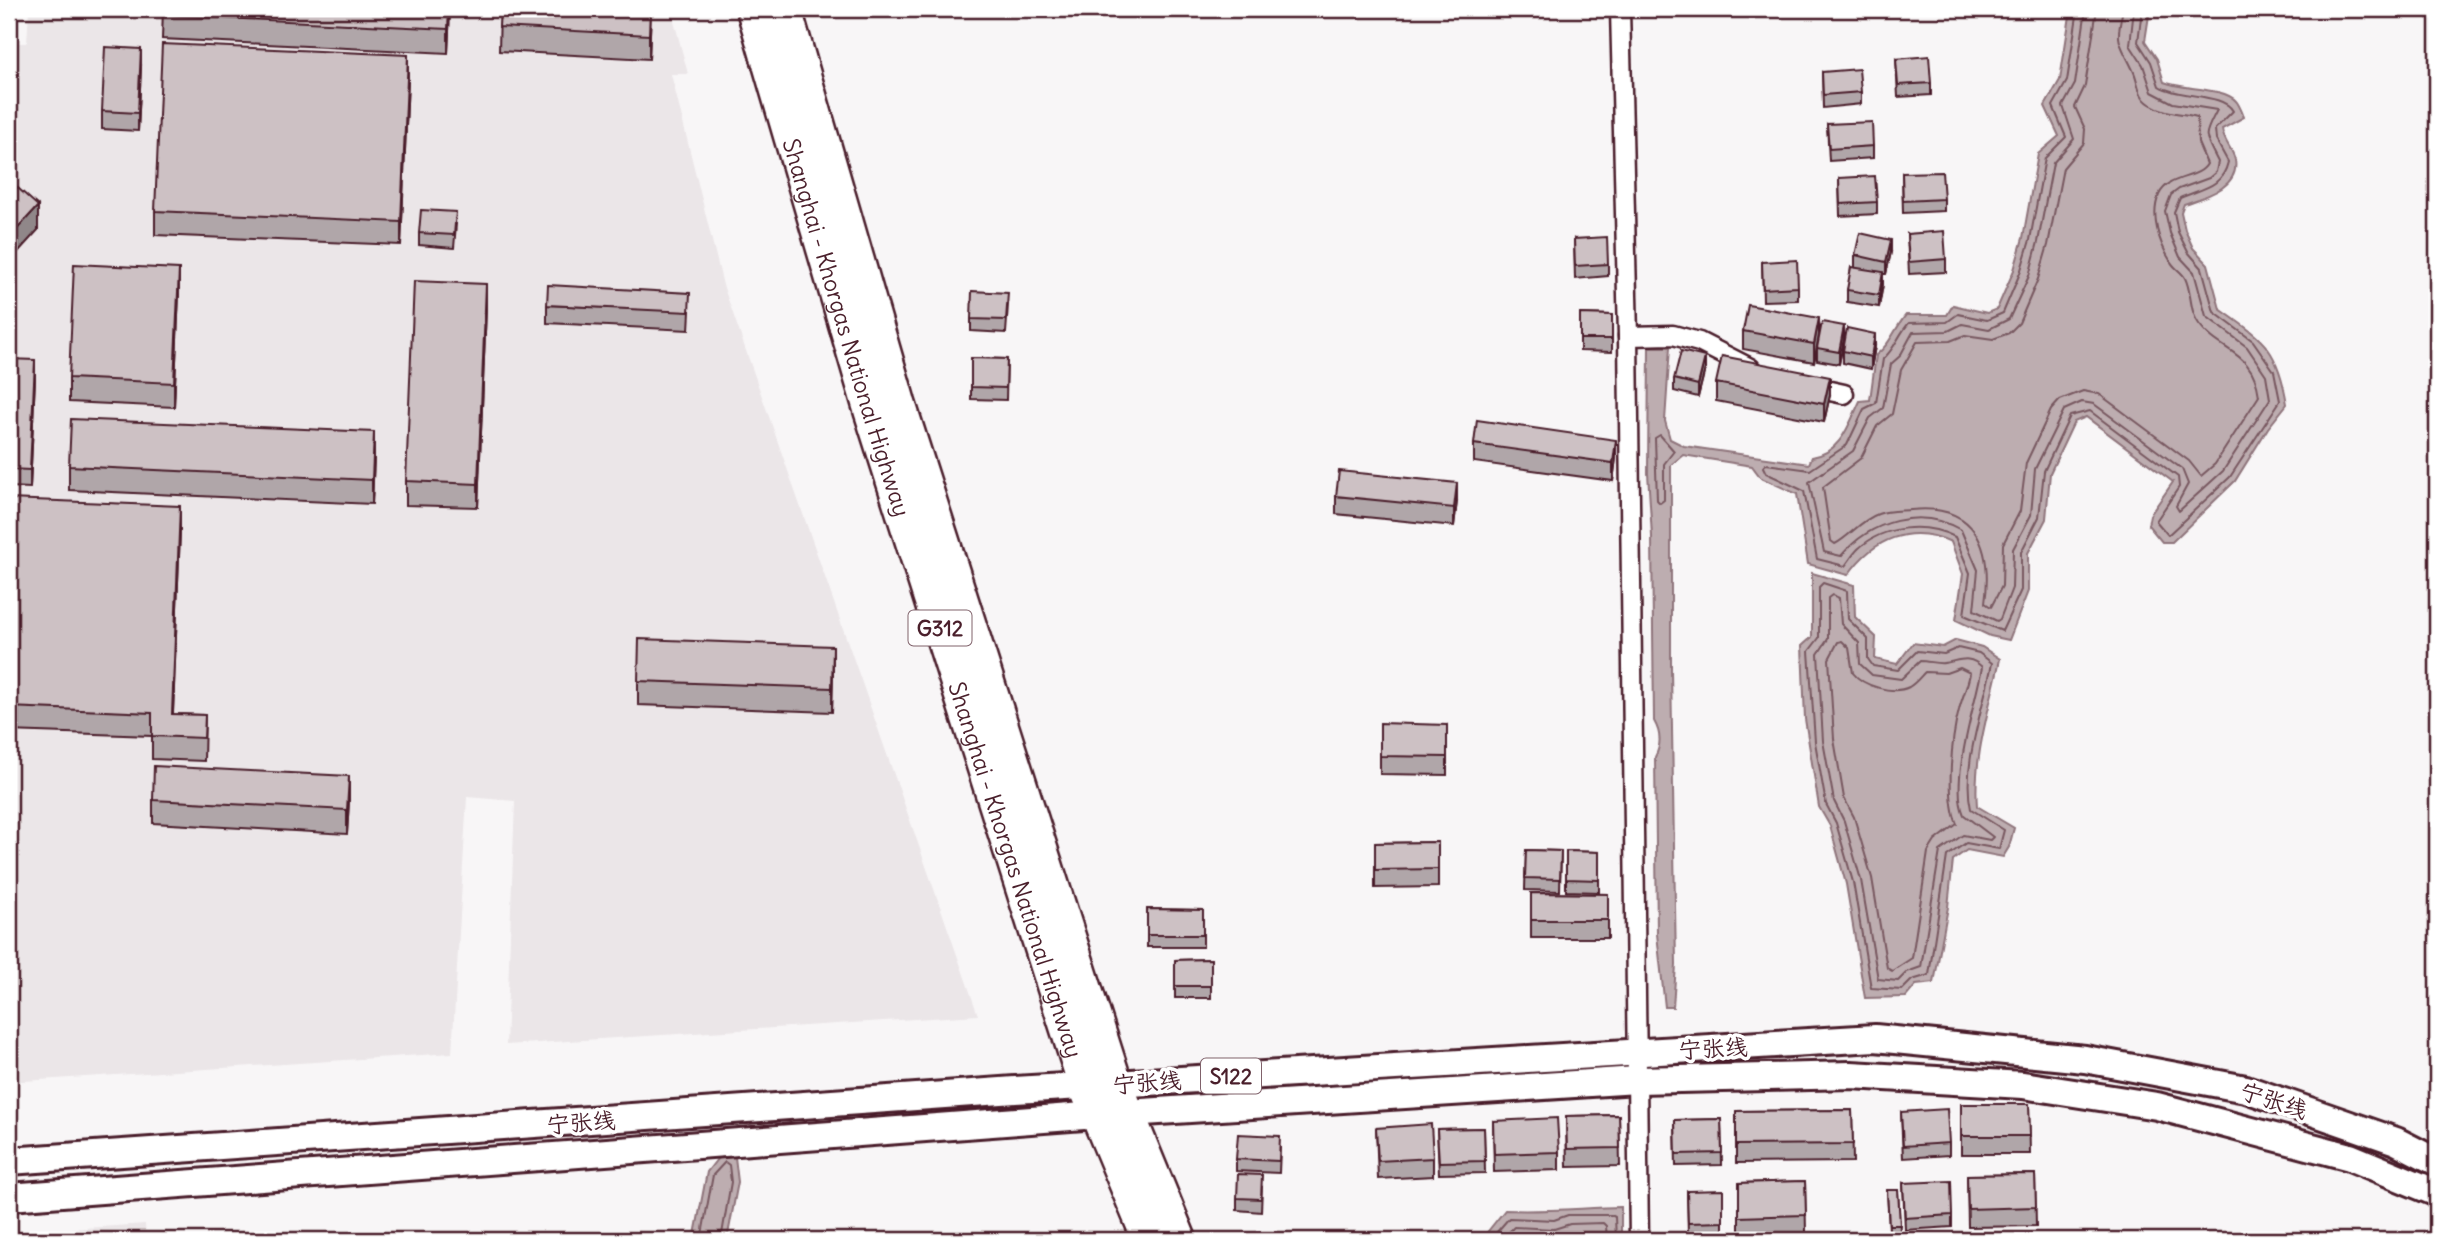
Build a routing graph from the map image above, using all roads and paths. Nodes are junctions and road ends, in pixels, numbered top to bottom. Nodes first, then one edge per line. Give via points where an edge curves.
1 (753, 9) edge
2 (785, 9) edge
3 (1620, 9) edge
4 (848, 283) junction
5 (1628, 336) junction
6 (1765, 376) edge
7 (1791, 382) edge
8 (1844, 394) dead end
9 (1636, 1053) junction
10 (1637, 1080) junction
11 (1100, 1085) junction
12 (1113, 1115) junction
13 (9, 1161) edge
14 (2437, 1162) edge
15 (2437, 1193) edge
16 (9, 1197) edge
17 (1149, 1240) edge
18 (1181, 1240) edge
19 (1639, 1240) edge

1 - 4 highway, Shanghai - Khorgas National Highway / G312
2 - 4 highway, Shanghai - Khorgas National Highway / G312
3 - 5 street
4 - 11 highway, Shanghai - Khorgas National Highway / G312
5 - 6 street via 1673,335 1699,342
5 - 9 street
7 - 8 street
9 - 10 street
9 - 11 main road, 宁张线 / S122
9 - 14 main road, 宁张线 / S122 via 1875,1038 2085,1059 2246,1089 2396,1141
10 - 12 main road, 宁张线 / S122
10 - 15 main road, 宁张线 / S122 via 1851,1075 2023,1085 2157,1106 2350,1157
10 - 19 street
11 - 12 highway, Shanghai - Khorgas National Highway / G312
11 - 13 main road, 宁张线 / S122
12 - 16 main road, 宁张线 / S122
12 - 17 highway, Shanghai - Khorgas National Highway / G312
12 - 18 highway, Shanghai - Khorgas National Highway / G312

